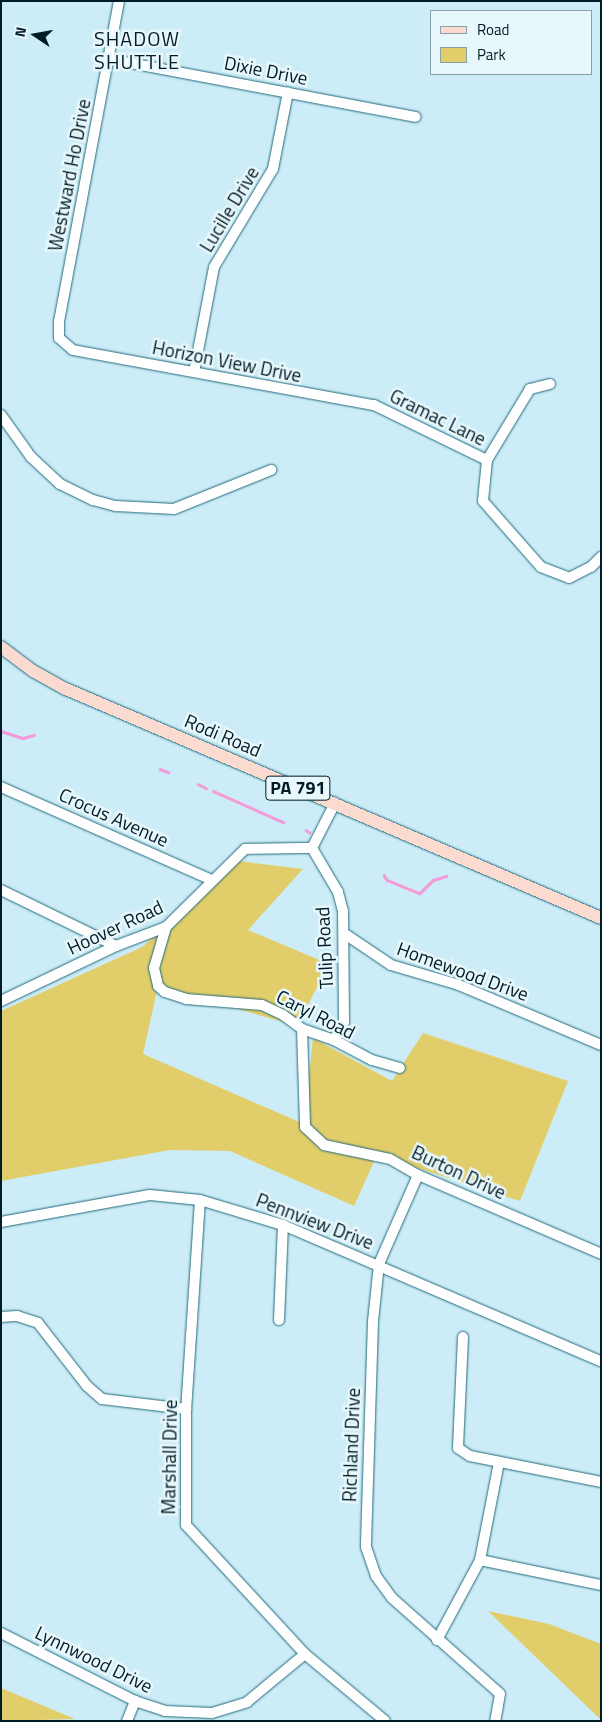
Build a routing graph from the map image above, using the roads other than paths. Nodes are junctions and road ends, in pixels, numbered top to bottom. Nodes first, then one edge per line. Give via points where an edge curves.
1 (119, 1) edge
2 (109, 58) junction
3 (288, 92) junction
4 (416, 117) dead end
5 (73, 350) joint
6 (194, 372) junction
7 (550, 384) dead end
8 (374, 405) joint
9 (1, 415) edge
10 (487, 460) junction
11 (271, 470) dead end
12 (601, 557) edge
13 (1, 647) edge
14 (1, 787) edge
15 (335, 803) junction
16 (312, 848) junction
17 (212, 880) junction
18 (1, 890) edge
19 (601, 918) edge
20 (166, 927) junction
21 (345, 934) junction
22 (116, 946) junction
23 (1, 1001) edge
24 (302, 1029) junction
25 (334, 1040) junction
26 (601, 1046) edge
27 (400, 1068) dead end
28 (418, 1175) junction
29 (200, 1200) junction
30 (1, 1222) edge
31 (283, 1225) junction
32 (601, 1254) edge
33 (379, 1264) junction
34 (1, 1317) edge
35 (279, 1320) dead end
36 (463, 1337) dead end
37 (601, 1362) edge
38 (186, 1409) junction
39 (499, 1462) junction
40 (601, 1482) edge
41 (480, 1560) junction
42 (601, 1584) edge
43 (1, 1633) edge
44 (436, 1640) junction
45 (305, 1654) junction
46 (135, 1701) junction
47 (127, 1721) edge
48 (385, 1721) edge
49 (495, 1721) edge

1 - 2 street, Westward Ho Drive
2 - 3 street, Dixie Drive
2 - 5 street, Westward Ho Drive via 59,321 59,338
3 - 4 street, Dixie Drive
3 - 6 street, Lucille Drive via 273,170 214,267
5 - 6 street, Horizon View Drive
6 - 8 street, Horizon View Drive
7 - 10 street, Gramac Lane via 530,389
8 - 10 street, Gramac Lane
9 - 11 street via 31,457 60,484 93,500 116,506 174,509
10 - 12 street, Gramac Lane via 483,501 541,567 569,578 591,568
13 - 15 main road, Rodi Road / PA 791 via 33,671 66,688
14 - 17 street, Crocus Avenue
15 - 16 street
15 - 19 main road, Rodi Road / PA 791
16 - 17 street, Hoover Road via 245,849
16 - 21 street, Tulip Road via 338,892
17 - 20 street, Hoover Road
18 - 22 street
20 - 22 street, Hoover Road
20 - 24 street, Caryl Road via 155,956 158,986 173,996 186,999 262,1006 283,1015
21 - 25 street, Tulip Road via 344,1022
21 - 26 street, Homewood Drive via 391,965 459,985
22 - 23 street, Hoover Road
24 - 25 street, Caryl Road
24 - 28 street, Burton Drive via 305,1126 324,1145 390,1159
25 - 27 street, Caryl Road via 351,1051
28 - 32 street, Burton Drive
28 - 33 street, Richland Drive
29 - 30 street, Pennview Drive via 150,1195
29 - 31 street, Pennview Drive
29 - 38 street, Marshall Drive
31 - 33 street, Pennview Drive
31 - 35 street
33 - 37 street, Pennview Drive
33 - 44 street, Richland Drive via 373,1320 366,1546 376,1576 392,1598
34 - 38 street via 17,1316 38,1323 87,1386 102,1399
36 - 39 street via 458,1448 470,1456
38 - 45 street, Marshall Drive via 186,1525
39 - 40 street
39 - 41 street
41 - 42 street
41 - 44 street
43 - 46 street, Lynnwood Drive
44 - 49 street, Richland Drive via 500,1694
45 - 46 street, Lynnwood Drive via 247,1702 212,1713 165,1710
45 - 48 street, Marshall Drive
46 - 47 street

